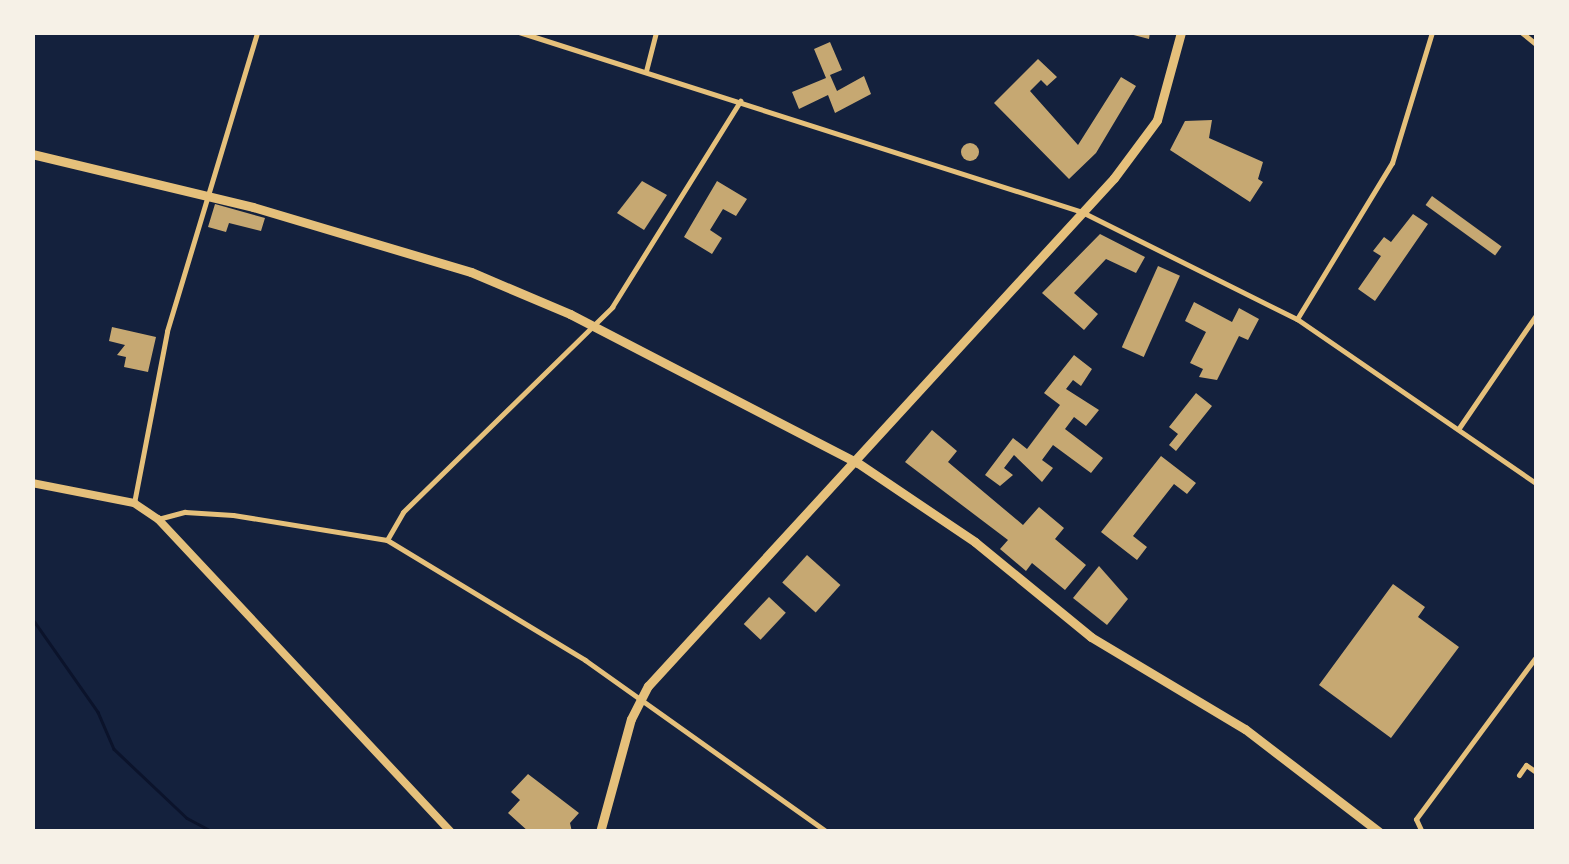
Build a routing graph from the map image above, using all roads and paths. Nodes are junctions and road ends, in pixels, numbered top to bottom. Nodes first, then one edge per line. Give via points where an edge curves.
1 (256, 32) edge
2 (518, 32) edge
3 (656, 32) edge
4 (1181, 32) edge
5 (1432, 32) edge
6 (1521, 32) edge
7 (1536, 44) edge
8 (646, 71) junction
9 (740, 100) junction
10 (32, 154) edge
11 (204, 194) junction
12 (1082, 212) junction
13 (1536, 315) edge
14 (1297, 320) junction
15 (594, 328) junction
16 (1458, 429) junction
17 (858, 463) junction
18 (32, 483) edge
19 (1536, 484) edge
20 (134, 503) junction
21 (158, 519) junction
22 (387, 540) junction
23 (1536, 657) edge
24 (638, 702) junction
25 (1536, 772) edge
26 (1519, 775) dead end
27 (451, 832) edge
28 (600, 832) edge
29 (827, 832) edge
30 (1380, 832) edge
31 (1422, 832) edge

1 - 11 street
2 - 8 street
3 - 8 street
4 - 12 highway via 1157,120
5 - 14 street via 1392,164
6 - 7 street
8 - 9 street
9 - 12 street
9 - 15 street
10 - 11 highway
11 - 15 highway via 470,272
11 - 20 street via 167,331
12 - 14 street
12 - 17 highway
13 - 16 street
14 - 16 street
15 - 17 highway
15 - 22 street via 403,512
16 - 19 street
17 - 24 highway via 672,654
17 - 30 highway via 975,542 1091,637 1245,729
18 - 20 main road
20 - 21 main road
21 - 22 street via 185,512 233,515
21 - 27 main road
22 - 24 street via 585,660
23 - 31 street via 1416,820
24 - 28 highway
24 - 29 street
25 - 26 street via 1526,764

